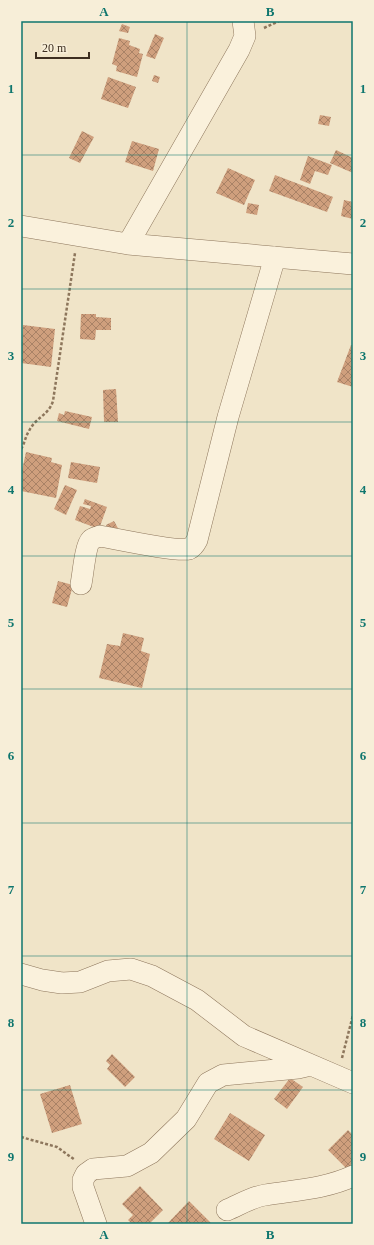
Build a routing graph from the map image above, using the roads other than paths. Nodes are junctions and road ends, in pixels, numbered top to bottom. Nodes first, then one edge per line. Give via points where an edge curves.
1 (243, 21) edge
2 (21, 226) edge
3 (128, 244) junction
4 (276, 257) junction
5 (353, 264) edge
6 (81, 584) dead end
7 (21, 974) edge
8 (311, 1065) junction
9 (345, 1079) edge
10 (353, 1176) edge
11 (227, 1210) dead end
12 (96, 1224) edge

1 - 3 street via 245,36 239,50
2 - 3 street
3 - 4 street
4 - 5 street
4 - 6 street via 228,417 194,546 175,549 96,537 88,545
7 - 8 street via 62,983 80,982 108,971 131,969 152,976 197,1000 244,1036
8 - 9 street
8 - 12 street via 223,1075 208,1083 186,1119 151,1154 127,1166 93,1169 86,1174 83,1180 85,1193
10 - 11 street via 336,1184 284,1194 264,1195

